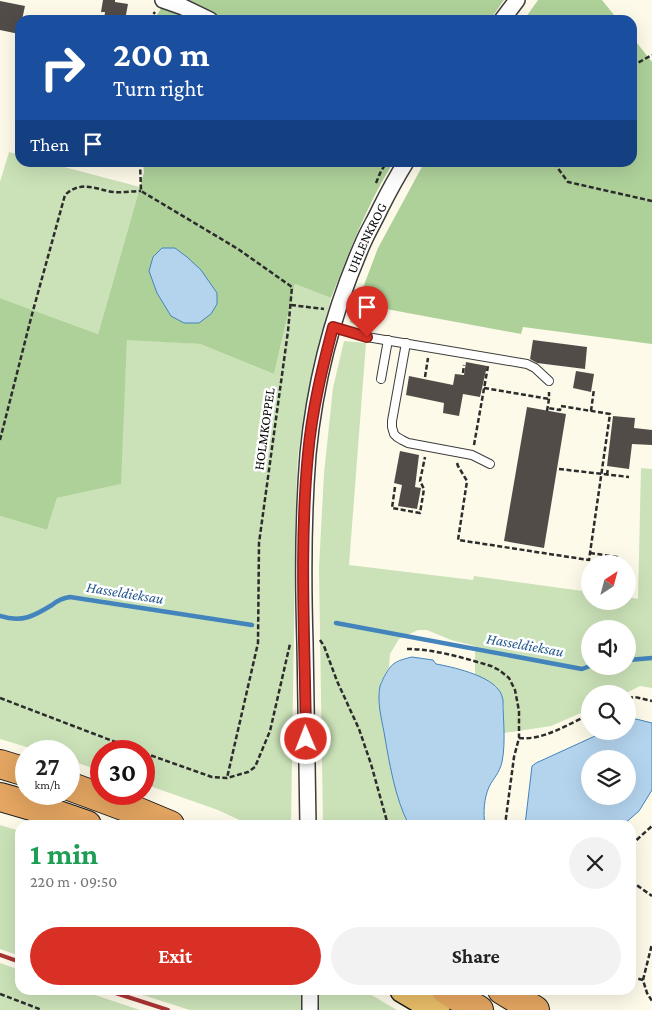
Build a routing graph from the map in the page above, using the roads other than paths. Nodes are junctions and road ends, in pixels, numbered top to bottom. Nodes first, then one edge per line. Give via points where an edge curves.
1 (163, 0) edge
2 (516, 0) edge
3 (200, 15) edge
4 (506, 15) edge
5 (403, 167) edge
6 (333, 327) junction
7 (388, 340) junction
8 (406, 343) junction
9 (381, 379) dead end
10 (549, 380) road end
11 (490, 464) dead end
12 (0, 764) edge
13 (15, 769) edge
14 (80, 790) edge
15 (0, 797) edge
16 (308, 818) edge
17 (73, 820) edge
18 (158, 820) edge
19 (310, 995) edge
20 (412, 995) edge
21 (454, 995) edge
22 (510, 995) edge
23 (310, 1010) edge
24 (437, 1010) edge
25 (479, 1010) edge
26 (535, 1010) edge

1 - 3 street
2 - 4 street
5 - 6 street, UHLENKROG via 364,242
6 - 7 lane
6 - 16 street, UHLENKROG via 320,379 308,453 304,533
7 - 8 lane
7 - 9 lane
8 - 10 lane via 527,364
8 - 11 lane via 392,427 396,437 408,443 472,455
12 - 13 highway
14 - 18 highway
15 - 17 highway
19 - 23 street
20 - 24 highway
21 - 25 highway
22 - 26 highway

